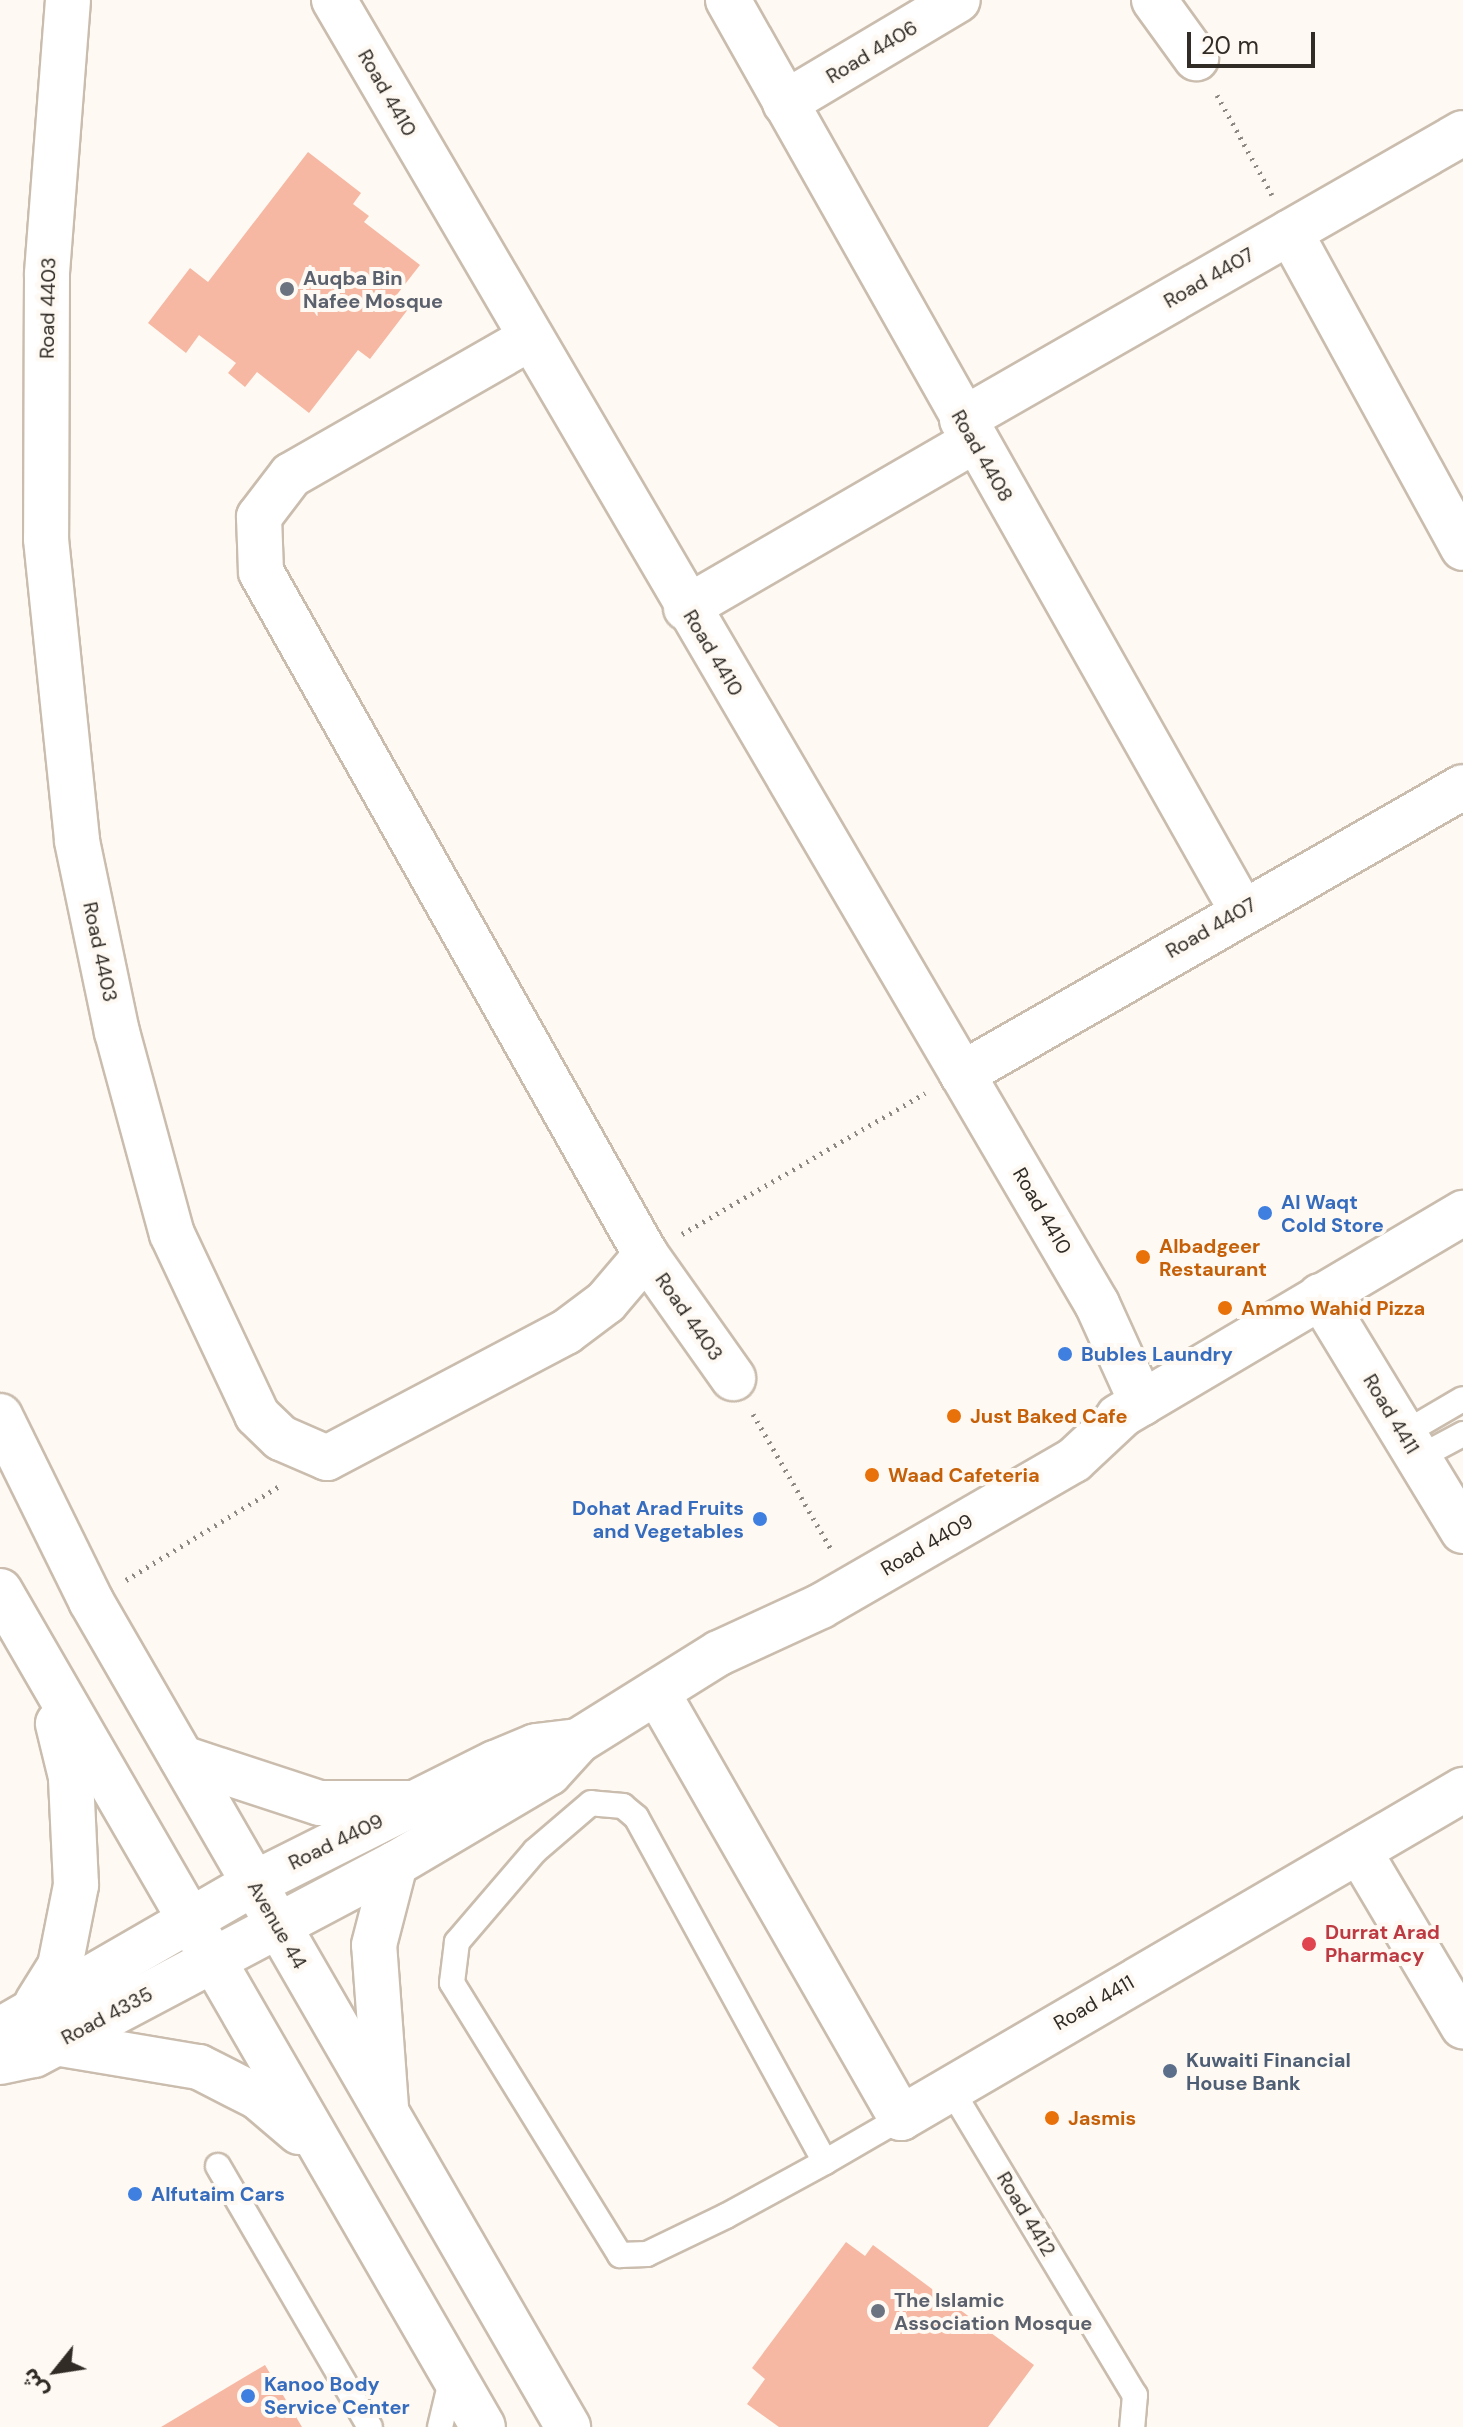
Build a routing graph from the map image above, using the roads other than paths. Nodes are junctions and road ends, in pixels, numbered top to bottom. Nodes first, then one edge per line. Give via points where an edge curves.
1 (68, 0) edge
2 (334, 0) edge
3 (728, 0) edge
4 (958, 0) edge
5 (1154, 0) edge
6 (1196, 58) road end
7 (785, 103) junction
8 (1463, 133) edge
9 (1290, 232) junction
10 (527, 340) junction
11 (968, 431) junction
12 (1463, 548) edge
13 (686, 608) junction
14 (1463, 787) edge
15 (1241, 909) junction
16 (962, 1074) junction
17 (1463, 1213) edge
18 (646, 1255) junction
19 (1320, 1296) junction
20 (733, 1378) road end
21 (1463, 1399) edge
22 (1142, 1403) junction
23 (0, 1416) edge
24 (1463, 1434) edge
25 (1411, 1446) junction
26 (1461, 1527) edge
27 (0, 1591) edge
28 (719, 1653) junction
29 (49, 1682) junction
30 (657, 1692) junction
31 (578, 1741) junction
32 (182, 1758) junction
33 (1463, 1790) edge
34 (416, 1803) junction
35 (1359, 1851) junction
36 (395, 1864) junction
37 (253, 1884) junction
38 (187, 1919) junction
39 (277, 1926) junction
40 (212, 1961) junction
41 (37, 2003) junction
42 (1463, 2026) edge
43 (0, 2030) edge
44 (55, 2043) junction
45 (0, 2062) edge
46 (949, 2086) junction
47 (901, 2118) junction
48 (387, 2121) junction
49 (320, 2150) junction
50 (825, 2162) junction
51 (218, 2166) dead end
52 (453, 2373) junction
53 (370, 2427) edge
54 (440, 2427) edge
55 (483, 2427) edge
56 (568, 2427) edge
57 (1132, 2427) edge

1 - 18 street, Road 4403 via 47,275 46,539 77,841 117,1032 172,1234 257,1415 281,1438 327,1458 566,1332 606,1302
2 - 10 street, Road 4410
3 - 7 street, Road 4408
4 - 7 street, Road 4406
5 - 6 street
7 - 11 street, Road 4408
8 - 9 street, Road 4407
9 - 11 street, Road 4407
9 - 12 street
10 - 13 street, Road 4410
10 - 18 street, Road 4403 via 291,475 259,517 256,547 261,572 343,721
11 - 13 street, Road 4407
11 - 15 street, Road 4408
13 - 16 street, Road 4410
14 - 15 street, Road 4407
15 - 16 street, Road 4407
16 - 22 street, Road 4410 via 1097,1304
17 - 19 street, Road 4409
18 - 20 street, Road 4403
19 - 22 street, Road 4409
19 - 25 street, Road 4411
21 - 25 lane
22 - 28 street, Road 4409 via 1060,1437 841,1566
22 - 28 street, Road 4409 via 1061,1468 821,1606
23 - 32 street, Avenue 44 via 91,1601
24 - 25 lane
25 - 26 street, Road 4411
27 - 29 street
28 - 30 street, Road 4409
29 - 38 street
29 - 41 street via 71,1777 76,1885 60,1966
30 - 31 street, Road 4409
30 - 47 street
31 - 34 street, Road 4409 via 536,1746
31 - 36 street, Road 4409 via 549,1773
32 - 34 street via 320,1803
32 - 37 street, Avenue 44
33 - 35 street, Road 4411
34 - 37 street, Road 4409
35 - 42 street
35 - 46 street, Road 4411
36 - 39 street, Road 4409
36 - 48 street via 374,1945
37 - 38 street, Road 4409
37 - 39 street, Avenue 44
38 - 40 street
38 - 41 street
39 - 40 street, Road 4409
39 - 48 street, Avenue 44
40 - 44 street, Road 4335
40 - 49 street
41 - 43 street
44 - 45 street, Road 4335
44 - 49 street via 218,2074 258,2097
46 - 47 street, Road 4411
46 - 57 lane, Road 4412 via 1135,2395
47 - 50 lane, Road 4411
48 - 56 street, Avenue 44
49 - 52 street
50 - 50 lane, Road 4411 via 647,2254 620,2255 608,2246 452,1983 457,1942 535,1851 591,1803 606,1800 636,1817
51 - 53 lane
52 - 54 lane
52 - 55 street

